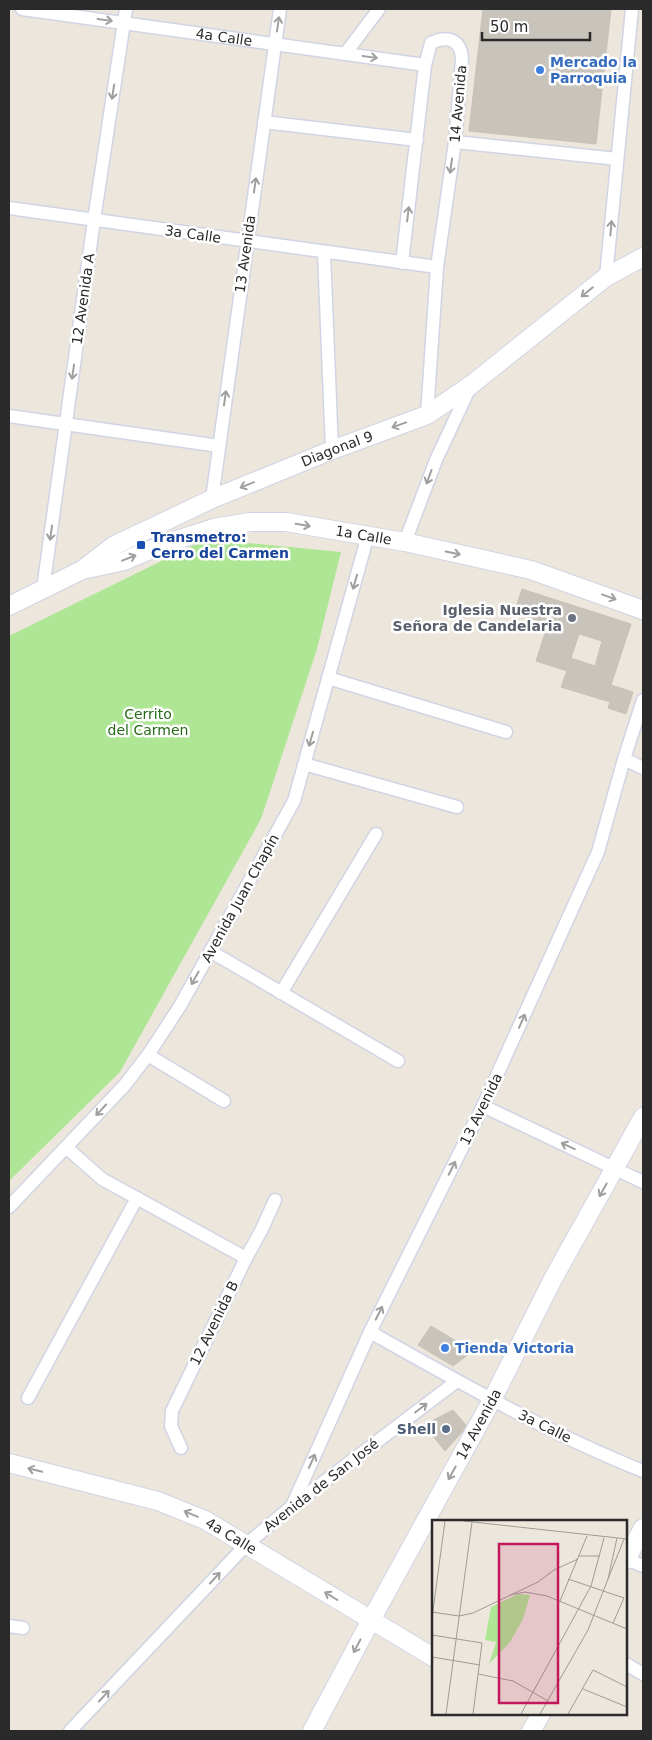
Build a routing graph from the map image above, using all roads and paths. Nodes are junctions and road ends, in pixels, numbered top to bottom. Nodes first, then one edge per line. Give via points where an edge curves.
1 (22, 9) edge
2 (126, 9) edge
3 (280, 9) edge
4 (379, 9) edge
5 (632, 9) edge
6 (124, 23) junction
7 (275, 44) junction
8 (345, 54) junction
9 (426, 65) junction
10 (264, 122) junction
11 (417, 140) junction
12 (455, 142) junction
13 (617, 159) junction
14 (9, 208) edge
15 (94, 220) junction
16 (247, 241) junction
17 (324, 252) junction
18 (643, 257) edge
19 (402, 263) junction
20 (437, 267) junction
21 (606, 277) junction
22 (471, 385) junction
23 (427, 415) junction
24 (9, 416) edge
25 (65, 424) junction
26 (218, 446) junction
27 (332, 450) junction
28 (212, 499) junction
29 (368, 535) junction
30 (405, 542) junction
31 (82, 570) junction
32 (43, 590) junction
33 (9, 606) edge
34 (643, 610) edge
35 (328, 678) junction
36 (643, 700) edge
37 (506, 732) dead end
38 (624, 759) junction
39 (304, 764) junction
40 (643, 768) edge
41 (457, 807) dead end
42 (376, 834) dead end
43 (210, 951) junction
44 (281, 993) junction
45 (148, 1055) junction
46 (398, 1061) dead end
47 (224, 1101) dead end
48 (484, 1106) junction
49 (643, 1117) edge
50 (67, 1148) junction
51 (615, 1168) junction
52 (643, 1182) edge
53 (137, 1198) junction
54 (275, 1200) dead end
55 (9, 1206) edge
56 (246, 1258) junction
57 (370, 1332) junction
58 (457, 1381) junction
59 (28, 1398) dead end
60 (492, 1400) junction
61 (181, 1448) dead end
62 (9, 1464) edge
63 (643, 1471) edge
64 (292, 1506) junction
65 (643, 1528) edge
66 (247, 1544) junction
67 (627, 1558) edge
68 (627, 1560) edge
69 (643, 1566) edge
70 (371, 1620) junction
71 (9, 1626) edge
72 (23, 1628) dead end
73 (432, 1656) edge
74 (627, 1665) edge
75 (643, 1674) edge
76 (70, 1731) edge
77 (312, 1731) edge

1 -> 6 street, 4a Calle
2 - 6 street, 12 Avenida A
7 -> 3 street, 13 Avenida
4 - 8 street
5 - 13 street
6 - 7 street, 4a Calle
6 -> 15 street, 12 Avenida A
7 - 8 street, 4a Calle
7 - 10 street, 13 Avenida
8 -> 9 street, 4a Calle
9 - 11 street, 14 Avenida
9 - 12 street, 14 Avenida via 432,43 455,41 461,48
10 - 11 street
16 -> 10 street, 13 Avenida
19 -> 11 street, 14 Avenida
12 - 13 street
12 -> 20 street, 14 Avenida
21 -> 13 street
14 - 15 street, 3a Calle
15 - 16 street, 3a Calle
15 -> 25 street, 12 Avenida A
16 - 17 street, 3a Calle
26 -> 16 street, 13 Avenida
17 - 19 street, 3a Calle
17 - 27 street
18 - 21 street, Diagonal 9
19 - 20 street, 3a Calle
20 - 23 street, 14 Avenida
21 -> 22 street, Diagonal 9
22 - 23 street, Diagonal 9
22 -> 30 street via 436,460
23 -> 27 street, Diagonal 9
24 - 25 street
25 - 26 street
25 -> 32 street, 12 Avenida A
26 - 28 street, 13 Avenida
27 -> 28 street, Diagonal 9
28 - 31 street, Diagonal 9 via 113,546
29 - 30 street, 1a Calle
31 -> 29 street, 1a Calle via 124,560 214,528 250,522 286,522
29 -> 35 street, Avenida Juan Chapín
30 -> 34 street, 1a Calle via 531,570
31 - 32 street, Diagonal 9
32 - 33 street, Diagonal 9
35 - 37 street
35 -> 39 street, Avenida Juan Chapín
36 - 38 street, 13 Avenida
38 - 40 street
48 -> 38 street, 13 Avenida via 598,852
39 - 41 street
39 - 43 street, Avenida Juan Chapín via 294,801
42 - 44 street
43 - 44 street
43 -> 45 street, Avenida Juan Chapín
44 - 46 street
45 - 47 street
45 -> 50 street, Avenida Juan Chapín
51 -> 48 street
57 -> 48 street, 13 Avenida
49 - 51 street, 14 Avenida
50 - 53 street via 102,1179
50 - 55 street, Avenida Juan Chapín
51 - 52 street
51 -> 60 street, 14 Avenida via 554,1277
53 - 56 street
53 - 59 street
54 - 56 street, 12 Avenida B
56 - 61 street, 12 Avenida B via 172,1411 171,1426
57 - 58 street, 3a Calle
64 -> 57 street, 13 Avenida
58 - 60 street, 3a Calle
64 -> 58 street, Avenida de San José
60 - 63 street, 3a Calle
60 -> 70 street, 14 Avenida
66 -> 62 street, 4a Calle via 205,1520 158,1501
64 - 66 street, Avenida de San José
65 - 67 street
70 -> 66 street, 4a Calle
76 -> 66 street, Avenida de San José
68 - 69 street
70 - 73 street, 4a Calle
70 -> 77 street, 14 Avenida
71 - 72 street
74 - 75 street

